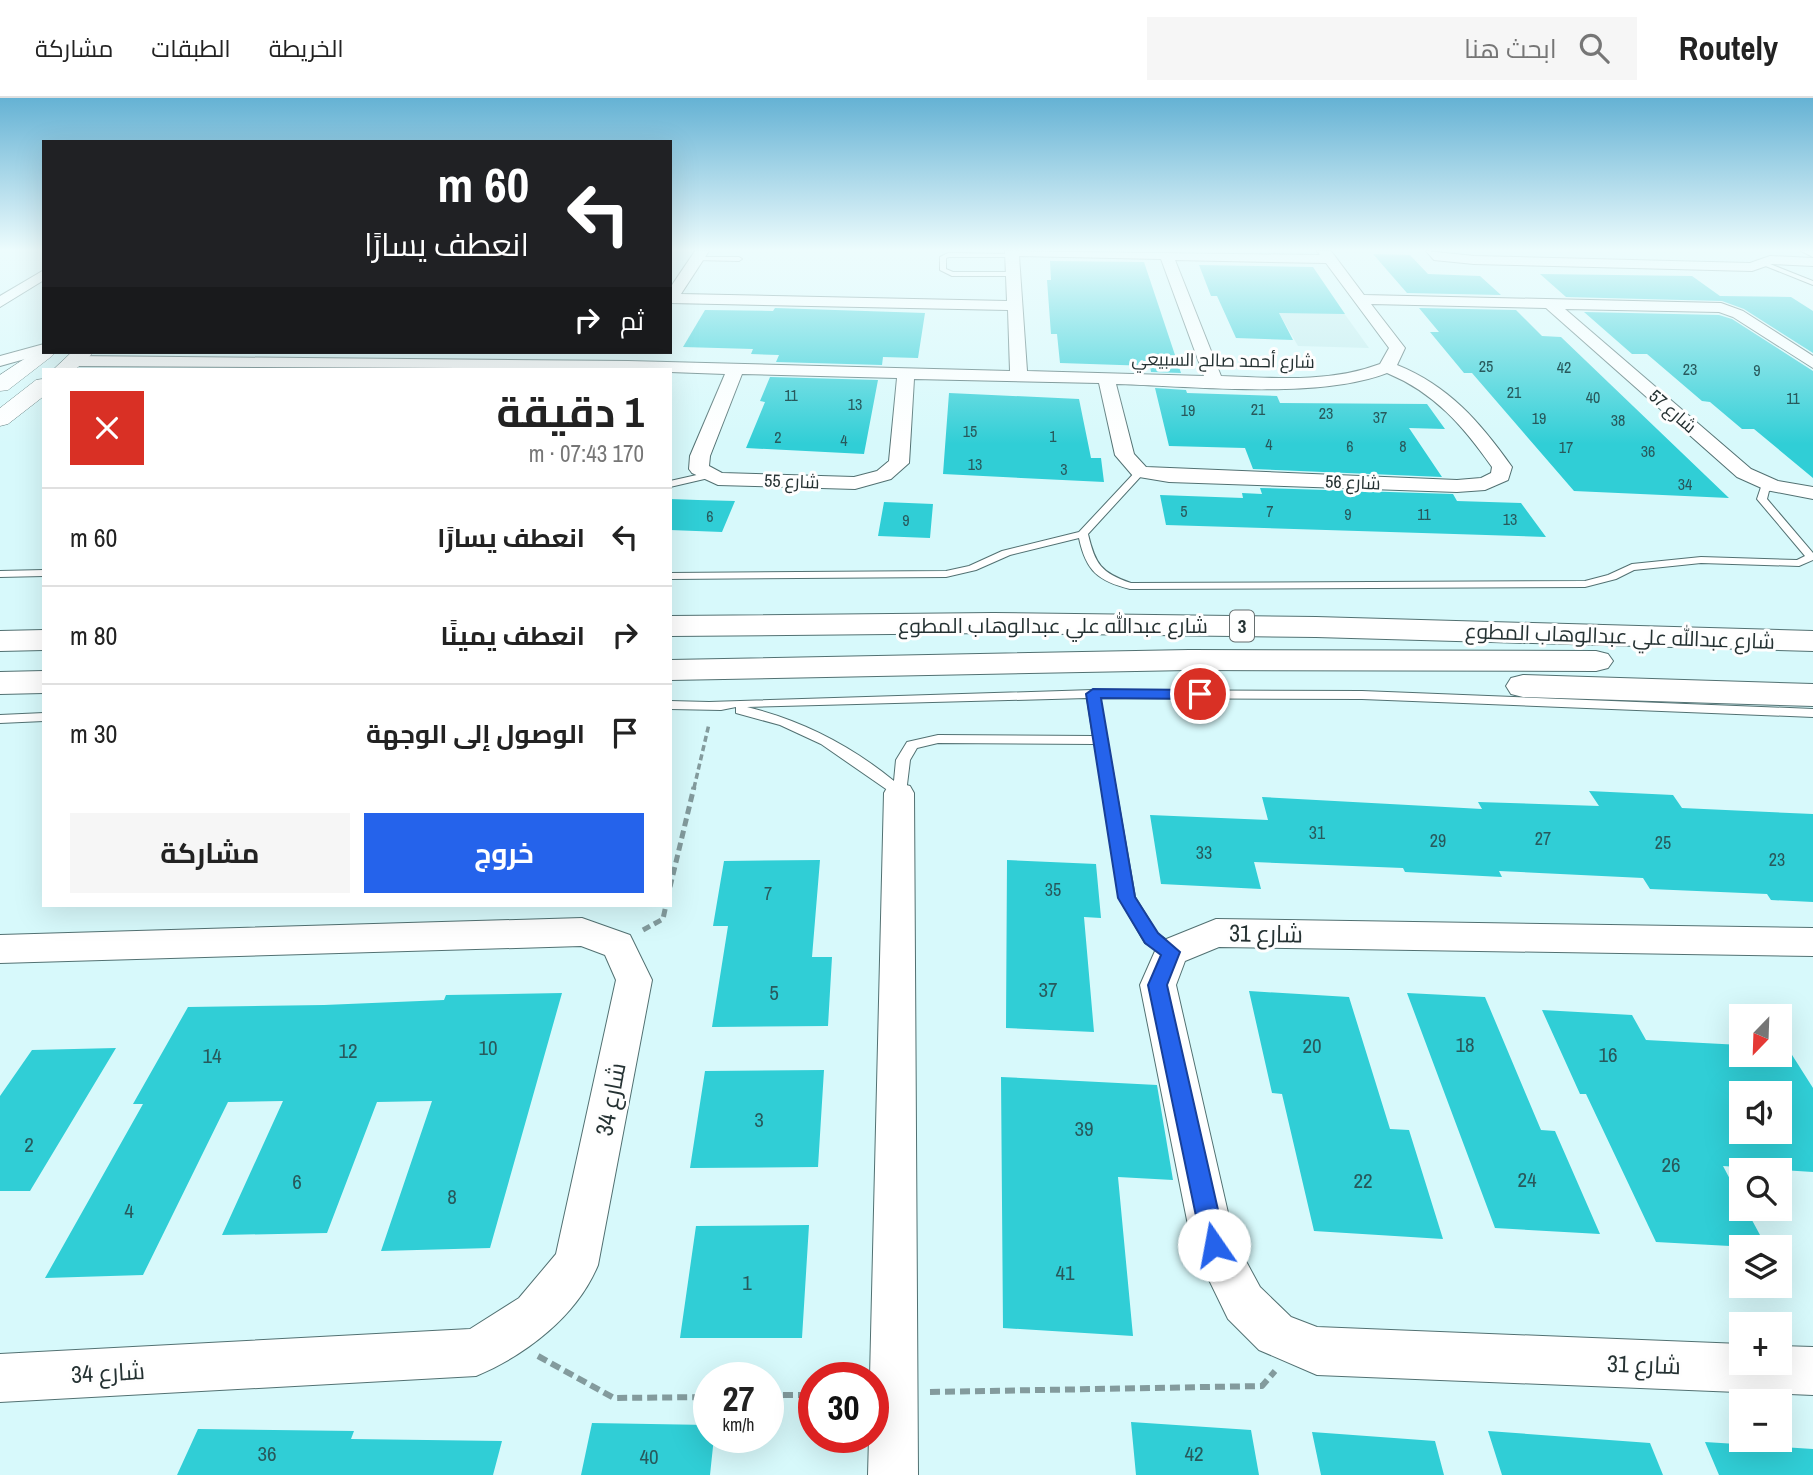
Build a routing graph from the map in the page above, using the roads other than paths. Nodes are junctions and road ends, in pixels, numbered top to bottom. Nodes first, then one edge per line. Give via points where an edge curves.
1 (1016, 315) edge
2 (1189, 315) edge
3 (1375, 315) edge
4 (1563, 315) edge
5 (1740, 315) edge
6 (42, 352) edge
7 (633, 359) edge
8 (74, 361) edge
9 (1813, 363) edge
10 (229, 365) edge
11 (544, 367) edge
12 (1387, 367) junction
13 (736, 369) junction
14 (4, 372) edge
15 (906, 373) junction
16 (1019, 376) junction
17 (1106, 377) junction
18 (1214, 380) junction
19 (42, 387) edge
20 (0, 419) edge
21 (1140, 471) junction
22 (710, 475) junction
23 (672, 484) edge
24 (1773, 486) junction
25 (1813, 493) edge
26 (1083, 534) junction
27 (0, 573) edge
28 (42, 573) edge
29 (672, 576) edge
30 (1813, 615) edge
31 (672, 626) edge
32 (1316, 627) junction
33 (42, 640) edge
34 (0, 641) edge
35 (1813, 641) edge
36 (1189, 660) junction
37 (1813, 665) edge
38 (672, 670) edge
39 (42, 682) edge
40 (0, 683) edge
41 (1093, 694) junction
42 (1813, 695) edge
43 (714, 704) junction
44 (672, 705) edge
45 (1813, 713) edge
46 (42, 717) edge
47 (0, 719) edge
48 (1099, 740) junction
49 (899, 793) junction
50 (1813, 942) edge
51 (0, 949) edge
52 (1171, 952) junction
53 (1813, 1371) edge
54 (0, 1378) edge
55 (893, 1475) edge

1 - 16 street
2 - 18 street
3 - 12 street via 1397,348
4 - 24 street, شارع 57 via 1744,473
5 - 9 street
6 - 14 street
7 - 11 street, شارع أحمد صالح السبيعي
7 - 13 street, شارع أحمد صالح السبيعي
8 - 10 street, شارع أحمد صالح السبيعي
10 - 11 street, شارع أحمد صالح السبيعي
12 - 18 street, شارع أحمد صالح السبيعي via 1356,379
12 - 21 street, شارع 56 via 1421,379 1444,395 1502,467 1501,476 1485,484 1457,486 1169,476
13 - 15 street, شارع أحمد صالح السبيعي
13 - 22 street via 700,456 699,469
15 - 16 street, شارع أحمد صالح السبيعي
15 - 22 street, شارع 55 via 899,463 884,475 855,483 718,479
16 - 17 street, شارع أحمد صالح السبيعي
17 - 18 street, شارع أحمد صالح السبيعي
17 - 21 street via 1125,455
19 - 20 street
21 - 26 lane
22 - 23 lane
24 - 25 street, شارع 57
24 - 26 lane via 1765,489 1762,499 1811,557 1799,563 1701,560 1632,567 1585,584 1130,586 1098,574 1088,561
26 - 29 lane via 946,574
27 - 28 lane
30 - 32 main road
31 - 32 main road, شارع عبدالله علي عبدالوهاب المطوع / 3
32 - 35 main road, شارع عبدالله علي عبدالوهاب المطوع / 3
33 - 34 main road
36 - 37 main road, شارع عبدالله علي عبدالوهاب المطوع / 3
36 - 38 main road, شارع عبدالله علي عبدالوهاب المطوع / 3
36 - 42 main road via 1337,677
39 - 40 main road
41 - 43 lane
41 - 45 lane via 1362,695
41 - 48 lane
43 - 44 lane
43 - 49 lane via 766,715 841,747
46 - 47 lane
48 - 49 lane via 938,739 912,745 903,760
48 - 52 lane via 1126,898 1151,938
49 - 55 street
50 - 52 street, شارع 31 via 1216,933
51 - 54 street, شارع 34 via 582,932 618,945 634,980 576,1265 535,1314 476,1352
52 - 53 street, شارع 31 via 1158,985 1214,1245 1244,1303 1275,1334 1317,1351

